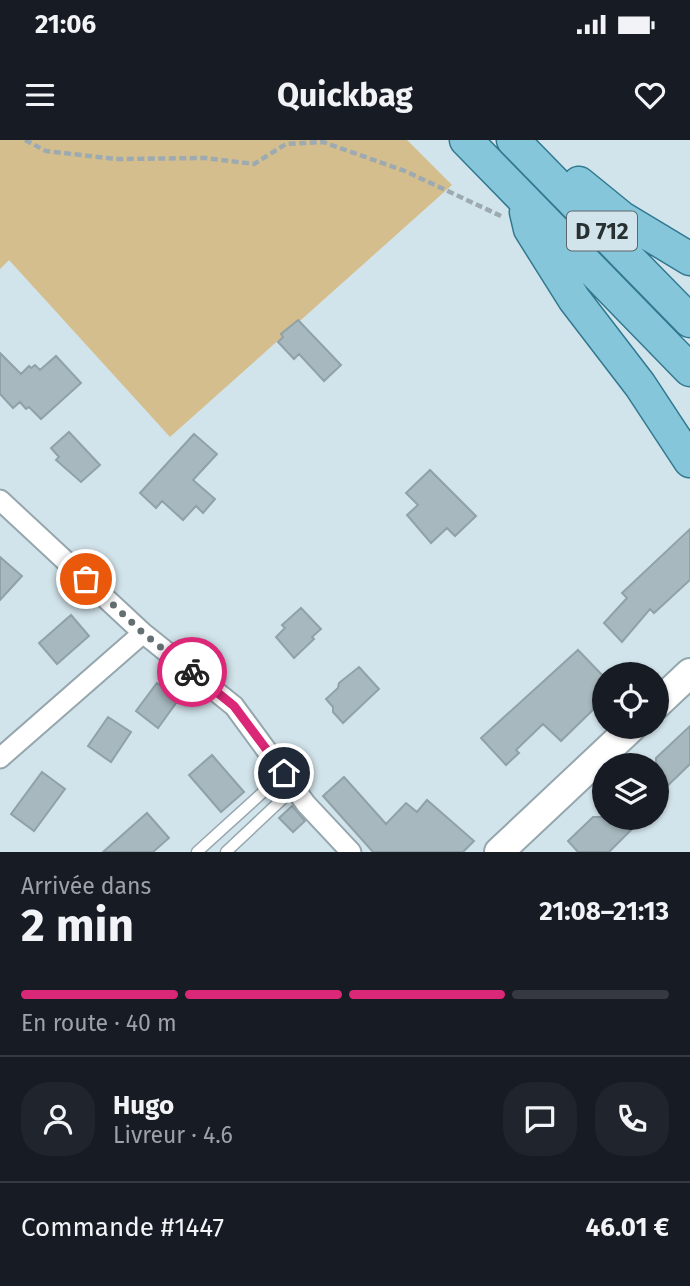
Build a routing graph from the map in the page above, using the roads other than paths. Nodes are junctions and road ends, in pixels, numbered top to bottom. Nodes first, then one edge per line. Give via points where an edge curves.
1 (466, 140) edge
2 (513, 140) edge
3 (526, 140) edge
4 (523, 197) junction
5 (690, 259) edge
6 (690, 321) edge
7 (690, 370) edge
8 (690, 461) edge
9 (0, 500) edge
10 (143, 633) junction
11 (690, 673) edge
12 (669, 693) edge
13 (620, 739) edge
14 (0, 758) edge
15 (289, 781) junction
16 (197, 852) edge
17 (226, 852) edge
18 (351, 852) edge
19 (499, 852) edge

1 - 4 main road, D 712
2 - 6 main road, D 712
3 - 5 main road via 622,218
4 - 7 main road, D 712
4 - 8 main road via 530,229 574,299 640,385
9 - 10 street
10 - 14 street
10 - 15 street via 234,706
11 - 12 main road
13 - 19 main road
15 - 16 lane
15 - 17 lane
15 - 18 street

